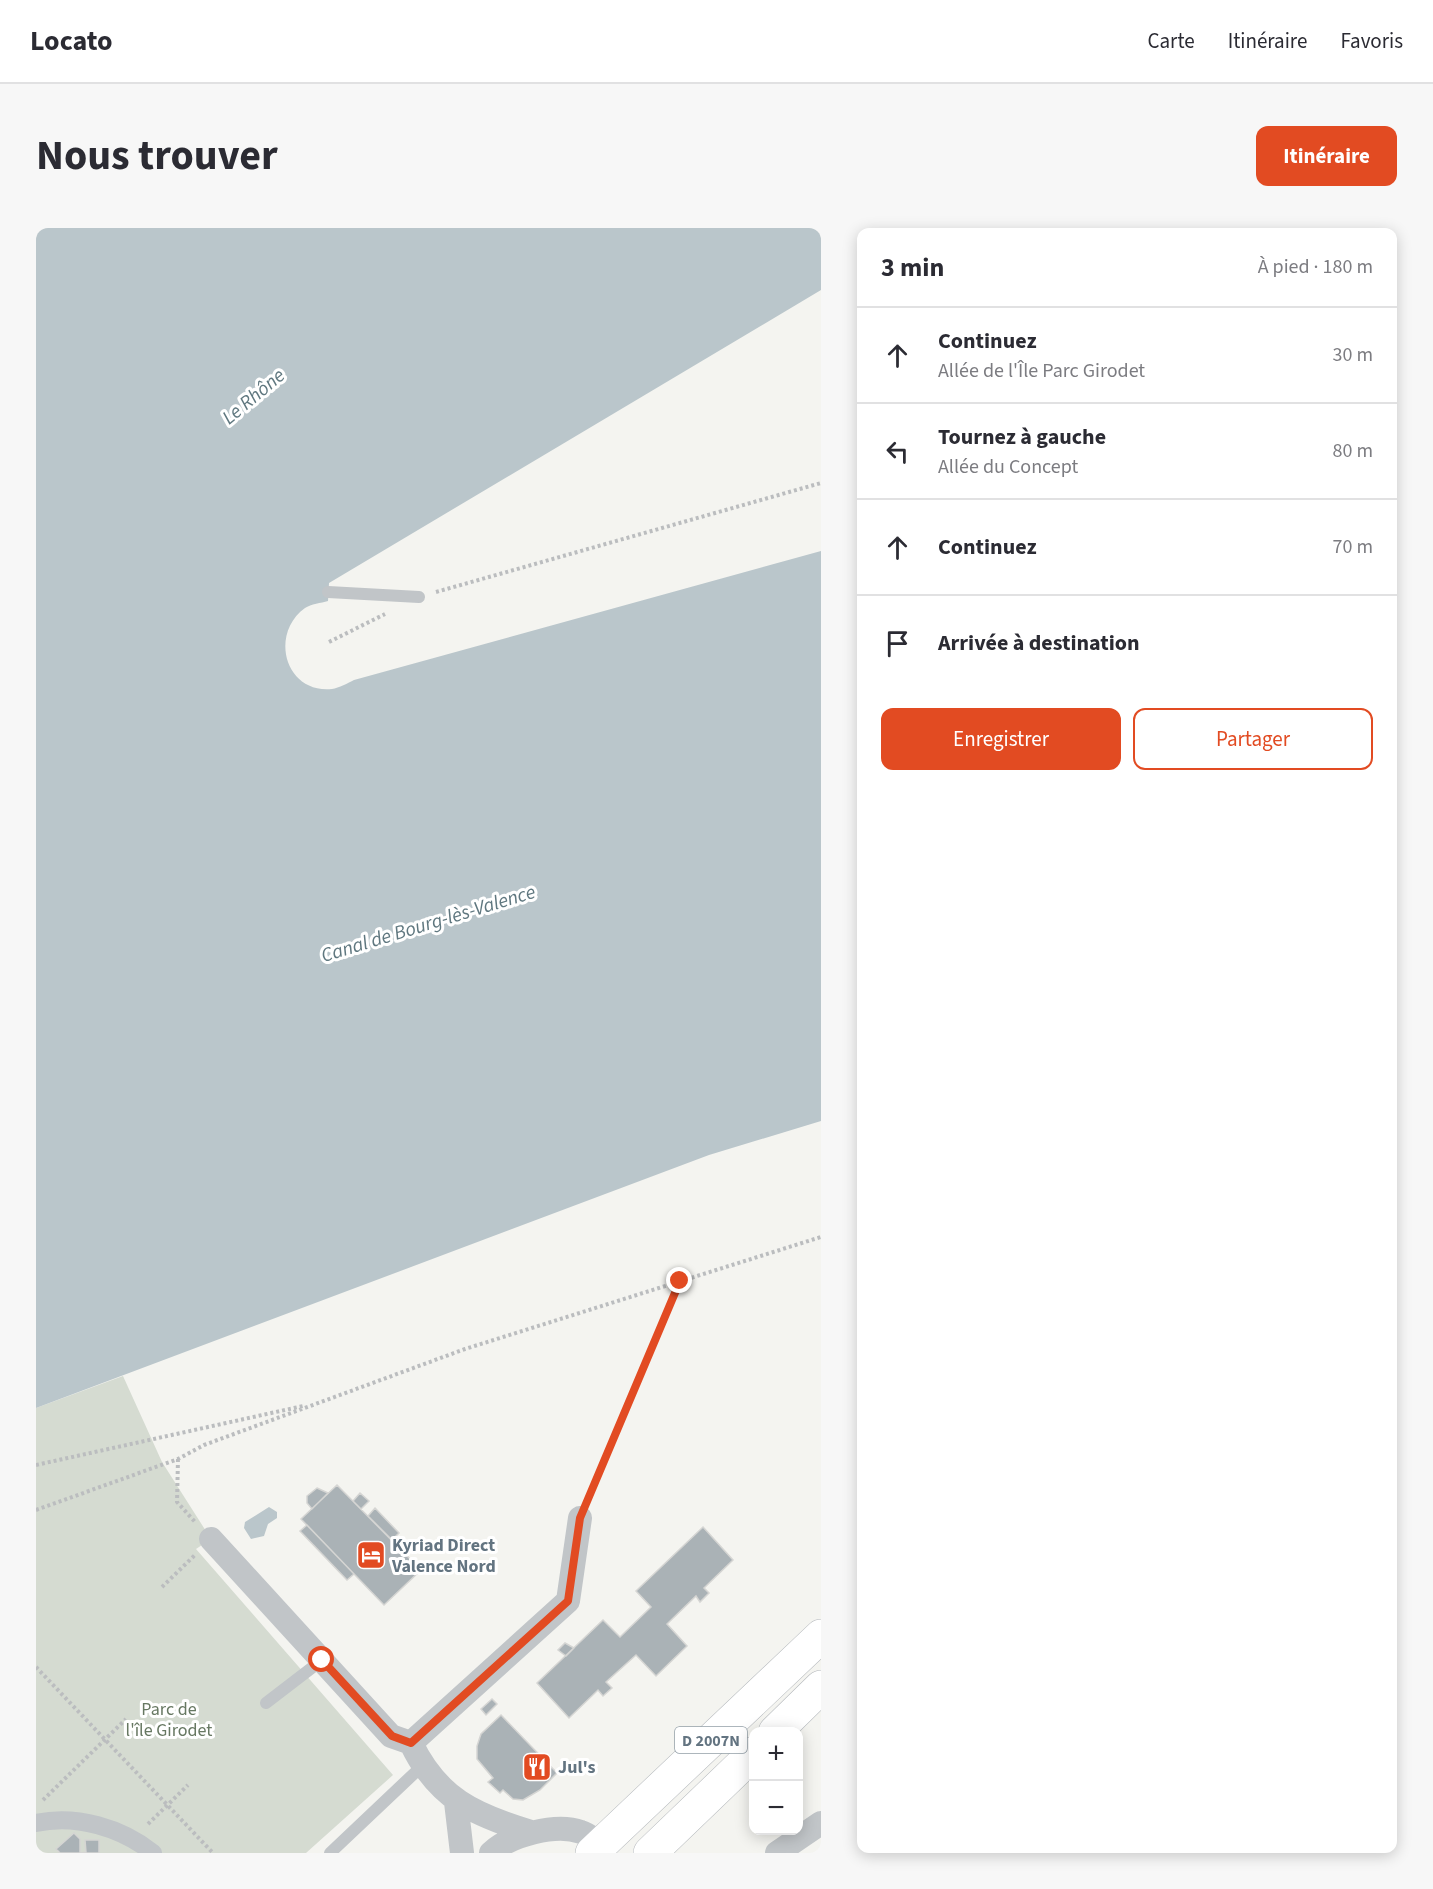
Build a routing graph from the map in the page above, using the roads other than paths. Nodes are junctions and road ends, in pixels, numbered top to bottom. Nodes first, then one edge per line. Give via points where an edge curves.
1 (328, 592) dead end
2 (419, 597) road end
3 (580, 1518) road end
4 (211, 1539) road end
5 (821, 1636) edge
6 (322, 1660) junction
7 (821, 1687) edge
8 (266, 1703) dead end
9 (779, 1727) edge
10 (411, 1743) junction
11 (749, 1757) edge
12 (422, 1766) junction
13 (456, 1802) junction
14 (38, 1823) edge
15 (821, 1823) edge
16 (531, 1832) junction
17 (601, 1850) edge
18 (153, 1853) edge
19 (330, 1853) edge
20 (462, 1853) edge
21 (491, 1853) edge
22 (650, 1853) edge
23 (777, 1853) edge

1 - 2 lane
3 - 10 street via 568,1601
4 - 6 street
5 - 17 main road, D 2007N
6 - 8 lane
6 - 10 street via 392,1736
7 - 9 main road
10 - 12 street
11 - 22 main road, D 2007N
12 - 13 street
12 - 19 lane
13 - 16 street via 497,1822
13 - 20 street
14 - 18 street via 89,1822 135,1839
15 - 23 street
16 - 17 street via 572,1829 583,1832
16 - 21 street

